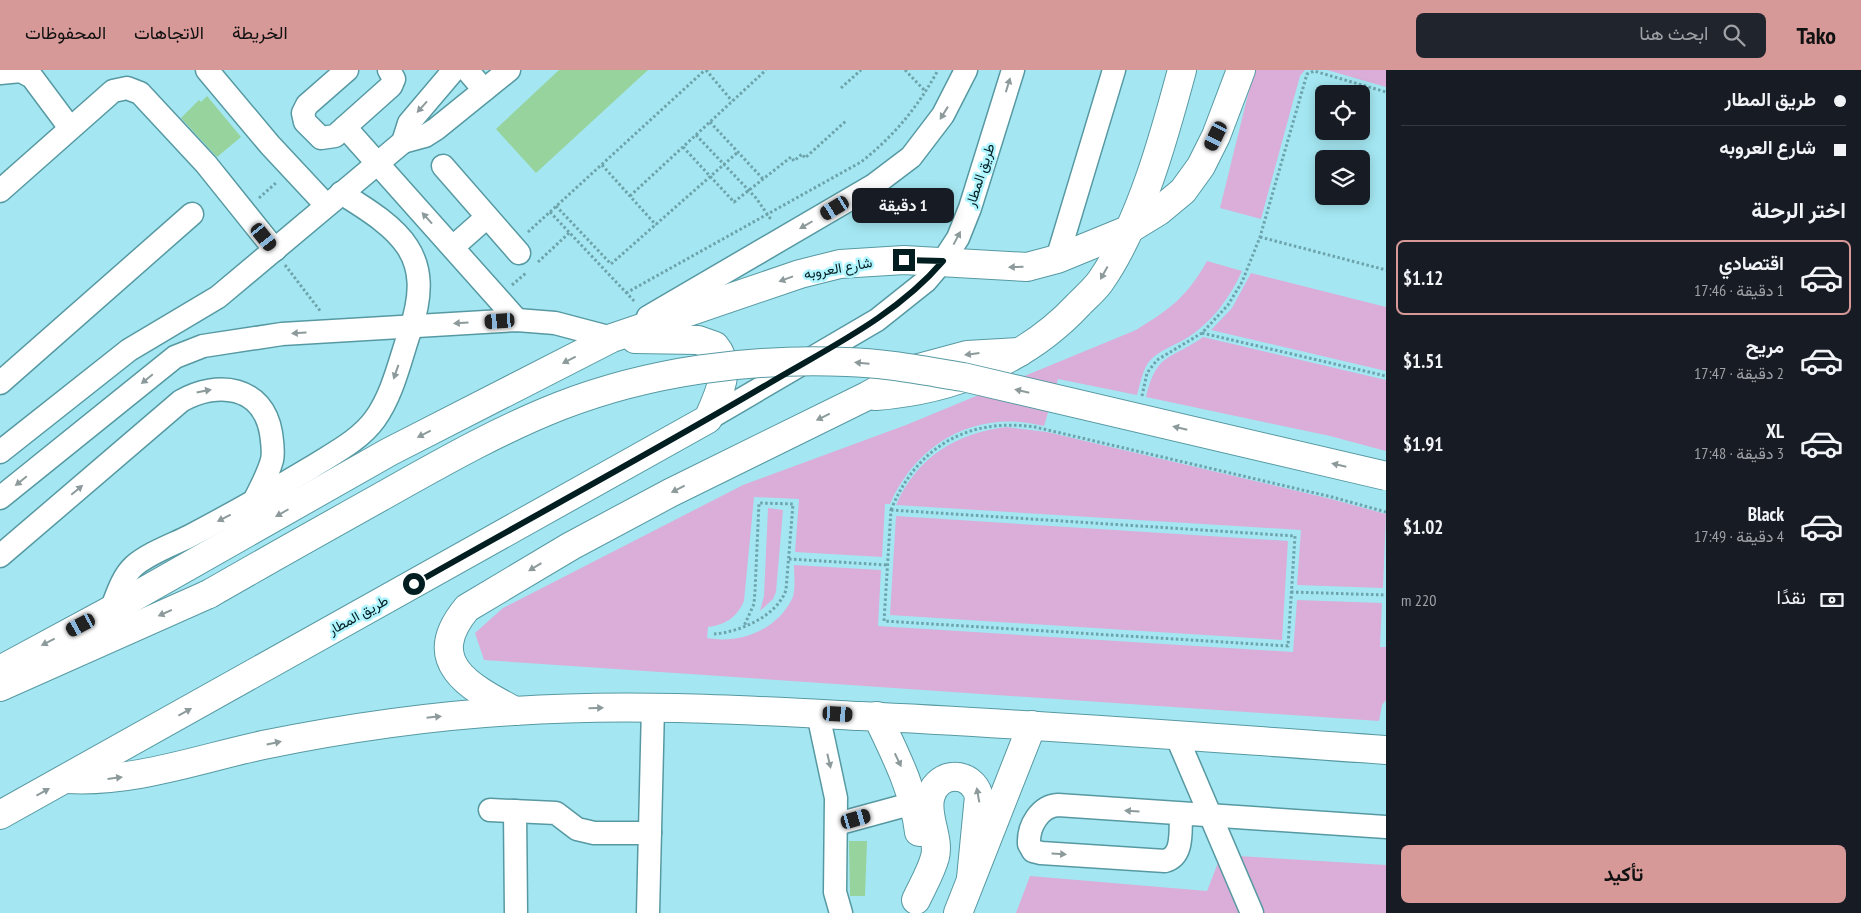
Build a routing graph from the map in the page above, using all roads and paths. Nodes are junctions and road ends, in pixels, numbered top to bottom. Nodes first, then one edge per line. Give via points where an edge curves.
1 (208, 70) edge
2 (347, 70) edge
3 (389, 70) edge
4 (454, 70) edge
5 (467, 70) edge
6 (510, 70) edge
7 (705, 70) edge
8 (766, 70) edge
9 (861, 70) edge
10 (905, 70) edge
11 (938, 70) edge
12 (966, 70) edge
13 (1013, 70) edge
14 (1114, 70) edge
15 (1182, 70) edge
16 (1240, 70) edge
17 (0, 73) edge
18 (841, 88) dead end
19 (484, 90) junction
20 (926, 92) junction
21 (1386, 92) edge
22 (732, 101) junction
23 (847, 120) dead end
24 (710, 122) junction
25 (70, 128) junction
26 (345, 128) junction
27 (696, 135) junction
28 (403, 142) junction
29 (682, 147) junction
30 (738, 152) junction
31 (376, 162) junction
32 (724, 164) junction
33 (602, 165) junction
34 (443, 166) dead end
35 (292, 169) junction
36 (710, 176) junction
37 (763, 179) junction
38 (0, 190) edge
39 (749, 190) junction
40 (630, 196) junction
41 (333, 199) junction
42 (556, 206) junction
43 (244, 211) junction
44 (550, 212) junction
45 (192, 214) dead end
46 (768, 215) junction
47 (487, 217) junction
48 (656, 224) junction
49 (1128, 230) junction
50 (1260, 237) junction
51 (783, 239) junction
52 (453, 247) junction
53 (275, 250) junction
54 (516, 250) joint
55 (1057, 259) junction
56 (943, 261) junction
57 (1386, 270) edge
58 (626, 293) junction
59 (649, 317) junction
60 (517, 320) junction
61 (412, 326) junction
62 (327, 331) junction
63 (1202, 333) junction
64 (612, 338) junction
65 (1386, 376) edge
66 (0, 383) edge
67 (1141, 399) dead end
68 (708, 419) junction
69 (0, 452) edge
70 (1386, 476) edge
71 (0, 498) edge
72 (254, 503) junction
73 (891, 510) junction
74 (1386, 512) edge
75 (0, 556) edge
76 (788, 559) junction
77 (887, 565) junction
78 (1291, 592) junction
79 (1386, 595) edge
80 (111, 610) junction
81 (744, 626) junction
82 (714, 634) dead end
83 (0, 670) edge
84 (0, 687) edge
85 (653, 707) junction
86 (516, 711) junction
87 (818, 714) junction
88 (877, 716) junction
89 (1032, 725) junction
90 (1176, 735) junction
91 (1386, 750) edge
92 (67, 779) junction
93 (914, 803) junction
94 (490, 810) dead end
95 (515, 811) junction
96 (1181, 814) junction
97 (0, 815) edge
98 (1212, 816) junction
99 (837, 824) junction
100 (1386, 827) edge
101 (650, 832) junction
102 (971, 878) junction
103 (914, 907) edge
104 (516, 913) edge
105 (648, 913) edge
106 (841, 913) edge
107 (958, 913) edge
108 (1252, 913) edge

1 - 35 street
2 - 26 street via 307,105 303,113 305,122 321,138 330,139
3 - 26 street via 394,79 391,86
4 -> 28 street via 409,123
5 - 19 street
6 - 19 street
7 - 22 path
7 - 33 path
8 - 22 path
9 - 18 path
10 - 20 path
11 - 20 path
12 -> 51 street via 943,115 911,156 874,185
56 -> 13 street, طريق المطار via 958,238 970,208
14 - 55 street
15 - 49 main road via 1152,171
16 - 49 main road, شارع العروبه via 1216,136 1201,166 1183,190 1159,211
17 - 25 street via 21,71 32,78
19 - 28 street via 425,136
20 - 46 path via 898,129 861,162
21 - 50 path via 1314,71 1307,74
22 - 24 path
23 - 37 path via 805,158 802,154 794,161 791,156
24 - 27 path
24 - 30 path
25 - 38 street
25 - 43 street via 112,91 133,90 206,164
26 - 31 street
27 - 29 path
27 - 32 path
28 - 31 street
29 - 36 path
29 - 40 path
30 - 32 path
30 - 37 path
31 - 41 street
52 -> 31 street
32 - 36 path
32 - 39 path
33 - 40 path
33 - 42 path
34 - 47 street
35 - 41 street
35 - 43 path
36 - 39 path via 734,202
36 - 48 path
37 - 39 path
39 - 46 path
40 - 48 path
41 - 53 street
41 - 61 street via 382,219 405,242 419,281
42 - 44 path
42 - 48 path via 611,264
43 - 53 street
44 - 54 path
44 - 58 path
45 - 66 street
46 - 51 path
46 - 58 path
47 - 52 street
47 - 54 street
49 - 55 main road, شارع العروبه
49 -> 86 main road via 1099,282 1055,328 998,365 948,384 867,396 662,497 467,608 451,634 453,664 473,688
50 - 57 path
50 - 63 path via 1242,282 1228,305
51 - 59 street
52 - 60 street
53 - 62 path via 322,312
53 - 69 street via 218,297 109,364
55 -> 56 main road, شارع العروبه via 1015,268
56 -> 64 main road, شارع العروبه via 875,260 832,266
56 - 68 street, طريق المطار via 926,281 877,320
58 - 59 path
59 - 64 street
60 -> 61 street
60 - 64 street via 555,323
61 - 62 street
61 -> 72 street via 375,419 345,446
62 -> 71 street via 226,342 203,346 175,357
63 - 65 path
63 - 67 path via 1156,360 1147,373
64 - 68 main road via 698,340 715,346 723,359 723,370 720,391
64 -> 80 main road via 389,452
92 -> 68 main road, طريق المطار
70 -> 84 main road, bridge via 973,379 906,367 790,361 731,365 617,388 508,428 209,594
75 -> 72 street via 181,401 197,392 216,389 240,392 259,403 269,421 272,459
72 -> 80 street via 138,564 126,575
73 - 74 path via 908,476 936,448 970,430 1007,424 1035,426 1332,496
73 - 77 path
73 - 78 path via 1295,536
76 - 77 path
76 - 81 path via 786,590 781,603
76 - 81 path via 792,504 759,503 754,598
77 - 78 path via 884,621 1288,646
78 - 79 path
80 -> 83 main road
81 - 82 path via 725,634
86 -> 85 main road
85 - 87 main road
85 - 101 street
92 -> 86 main road via 139,775 308,736 434,717
87 - 88 main road
87 -> 99 street via 834,780
88 - 89 main road
88 -> 93 main road via 904,772
89 - 90 main road
89 - 102 main road
90 - 91 main road
90 - 98 street
97 -> 92 main road, طريق المطار
93 - 99 street
93 - 103 main road via 920,857
94 - 95 street
95 - 101 street via 556,813 577,829 585,831
95 - 104 street
96 -> 96 street via 1045,807 1038,815 1029,844 1042,853 1165,861 1173,858 1179,848
96 - 98 street
98 - 100 street
98 - 108 street
99 - 106 street via 835,892
101 - 105 street
102 -> 103 main road via 979,796 976,785 968,779 949,778 935,787 930,797 935,856
102 - 107 main road

